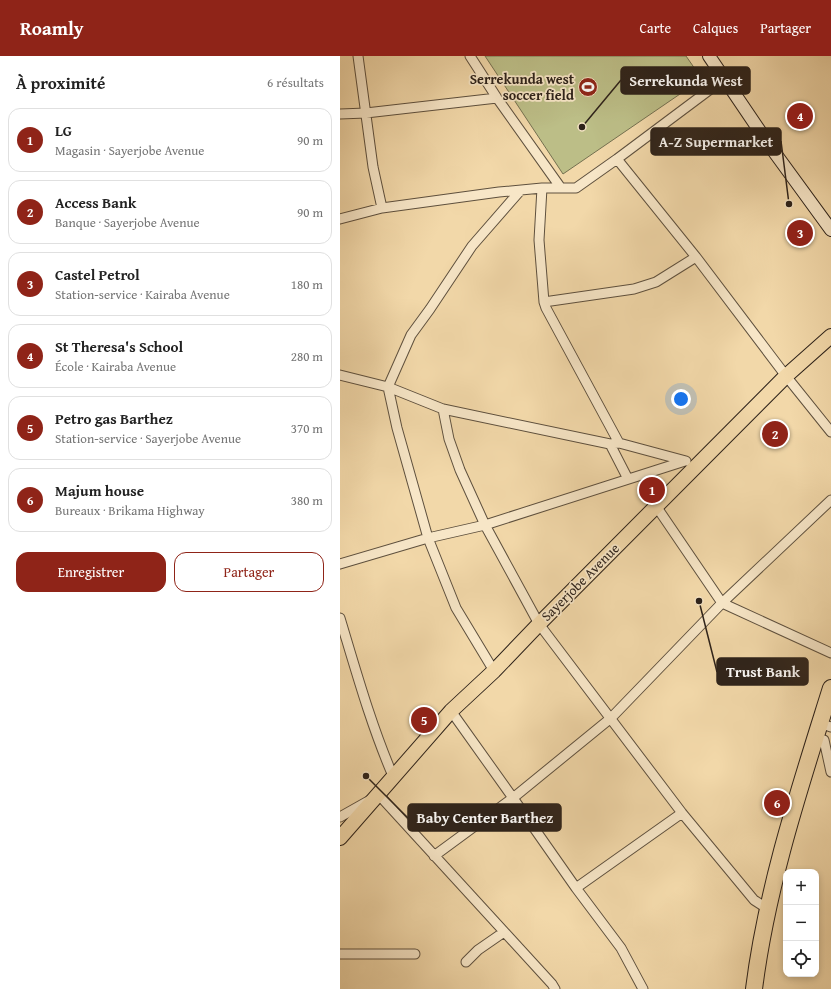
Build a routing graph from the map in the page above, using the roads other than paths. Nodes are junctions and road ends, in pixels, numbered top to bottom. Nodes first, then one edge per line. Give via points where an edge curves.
1 (358, 56) edge
2 (470, 56) edge
3 (709, 56) edge
4 (724, 79) junction
5 (497, 98) junction
6 (366, 113) junction
7 (340, 114) edge
8 (617, 159) junction
9 (542, 188) junction
10 (561, 188) junction
11 (520, 191) junction
12 (382, 208) junction
13 (340, 219) edge
14 (831, 230) edge
15 (696, 257) junction
16 (544, 302) junction
17 (831, 336) edge
18 (340, 375) edge
19 (786, 376) junction
20 (388, 388) junction
21 (443, 409) junction
22 (831, 432) edge
23 (614, 443) junction
24 (685, 461) junction
25 (699, 465) junction
26 (628, 479) junction
27 (831, 500) edge
28 (656, 506) junction
29 (485, 526) junction
30 (428, 538) junction
31 (340, 564) edge
32 (722, 603) junction
33 (340, 618) edge
34 (539, 624) junction
35 (831, 653) edge
36 (494, 671) junction
37 (831, 688) edge
38 (451, 711) junction
39 (611, 718) junction
40 (828, 727) edge
41 (831, 772) edge
42 (393, 776) junction
43 (379, 795) junction
44 (513, 798) junction
45 (682, 813) junction
46 (340, 817) edge
47 (340, 838) edge
48 (434, 856) junction
49 (576, 888) junction
50 (768, 909) junction
51 (504, 932) junction
52 (340, 954) edge
53 (415, 954) dead end
54 (466, 962) dead end
55 (556, 989) edge
56 (643, 989) edge
57 (754, 989) edge
58 (762, 989) edge

1 - 6 street
2 - 5 street
3 - 4 street
4 - 8 street
4 - 14 street
5 - 6 street
5 - 10 street
6 - 7 street
6 - 12 street via 373,167
8 - 10 street via 576,188
8 - 15 street
9 - 10 street
9 - 11 street
9 - 16 street via 540,240
11 - 12 street
11 - 20 street via 472,246 410,335
12 - 13 street
15 - 16 street via 656,282
15 - 19 street
16 - 23 street
17 - 19 main road, Sayerjobe Avenue
18 - 20 street
19 - 22 street
19 - 25 main road, Sayerjobe Avenue
20 - 21 street
20 - 30 street
21 - 23 street
21 - 29 street via 449,439 460,470
23 - 24 street
23 - 26 street
24 - 25 street
24 - 26 street
25 - 28 main road, Sayerjobe Avenue
26 - 29 street
27 - 32 street
28 - 32 street
28 - 34 main road, Sayerjobe Avenue
29 - 30 street
29 - 34 street
30 - 31 street
30 - 36 street via 456,608
32 - 35 street
32 - 39 street
33 - 42 street via 369,713
34 - 36 main road, Sayerjobe Avenue
34 - 39 street
36 - 38 main road, Sayerjobe Avenue
37 - 50 highway via 782,851
38 - 42 main road, Sayerjobe Avenue
38 - 44 street
39 - 44 street
39 - 45 street
40 - 41 street
40 - 58 highway via 782,882
42 - 43 main road, Sayerjobe Avenue
43 - 46 street
43 - 47 main road, Sayerjobe Avenue
43 - 48 street
44 - 48 street
44 - 49 street
45 - 49 street
45 - 50 street via 754,900
48 - 51 street
49 - 56 street via 621,948
50 - 57 highway
51 - 54 street
51 - 55 street
52 - 53 street

